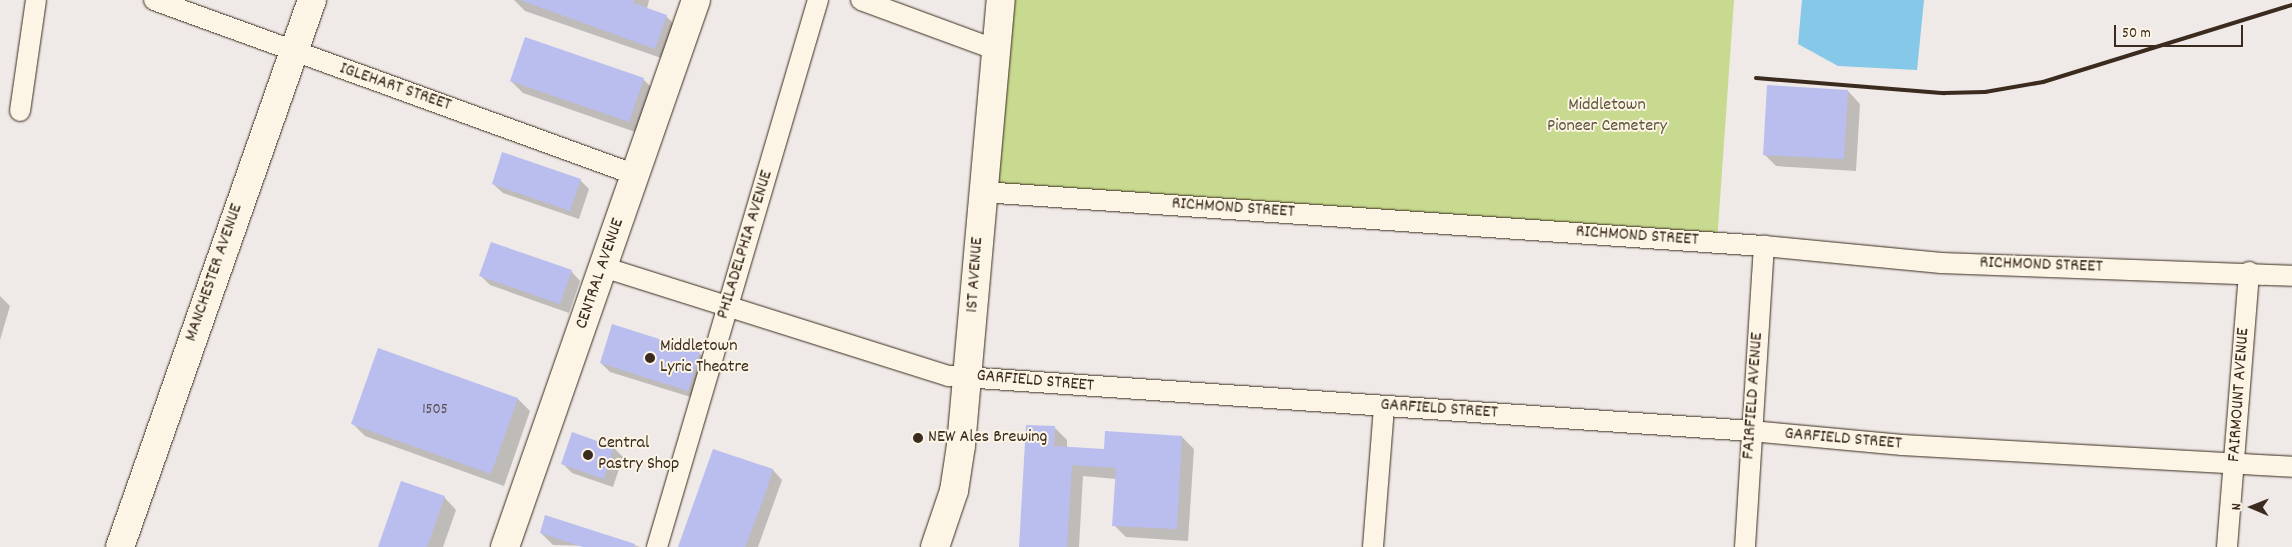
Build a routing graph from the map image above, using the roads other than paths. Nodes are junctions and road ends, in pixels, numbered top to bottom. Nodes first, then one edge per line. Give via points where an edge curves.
1 (36, 0) edge
2 (312, 0) edge
3 (696, 0) edge
4 (818, 0) edge
5 (861, 0) edge
6 (1001, 0) edge
7 (161, 1) edge
8 (997, 50) junction
9 (294, 52) junction
10 (20, 111) dead end
11 (636, 175) junction
12 (983, 192) junction
13 (1764, 246) junction
14 (603, 267) junction
15 (2249, 272) junction
16 (2292, 276) edge
17 (727, 305) junction
18 (969, 376) junction
19 (1384, 406) junction
20 (1751, 431) junction
21 (2235, 463) junction
22 (2292, 467) edge
23 (120, 547) edge
24 (505, 547) edge
25 (657, 547) edge
26 (935, 547) edge
27 (1373, 547) edge
28 (1745, 547) edge
29 (2227, 547) edge

1 - 10 street
2 - 9 street, MANCHESTER AVENUE
3 - 11 street, CENTRAL AVENUE
4 - 17 street, PHILADELPHIA AVENUE
5 - 8 street
6 - 8 street, 1ST AVENUE
7 - 9 street, IGLEHART STREET
8 - 12 street, 1ST AVENUE
9 - 11 street, IGLEHART STREET
9 - 23 street, MANCHESTER AVENUE
11 - 14 street, CENTRAL AVENUE
12 - 13 street, RICHMOND STREET
12 - 18 street, 1ST AVENUE
13 - 15 street, RICHMOND STREET via 1940,263
13 - 20 street, FAIRFIELD AVENUE
14 - 17 street, GARFIELD STREET
14 - 24 street, CENTRAL AVENUE
15 - 16 street, RICHMOND STREET
15 - 21 street, FAIRMOUNT AVENUE
17 - 18 street, GARFIELD STREET via 949,376
17 - 25 street, PHILADELPHIA AVENUE
18 - 19 street, GARFIELD STREET
18 - 26 street, 1ST AVENUE via 954,491
19 - 20 street, GARFIELD STREET
19 - 27 street
20 - 21 street, GARFIELD STREET via 1902,445
20 - 28 street, FAIRFIELD AVENUE
21 - 22 street, GARFIELD STREET
21 - 29 street, FAIRMOUNT AVENUE

